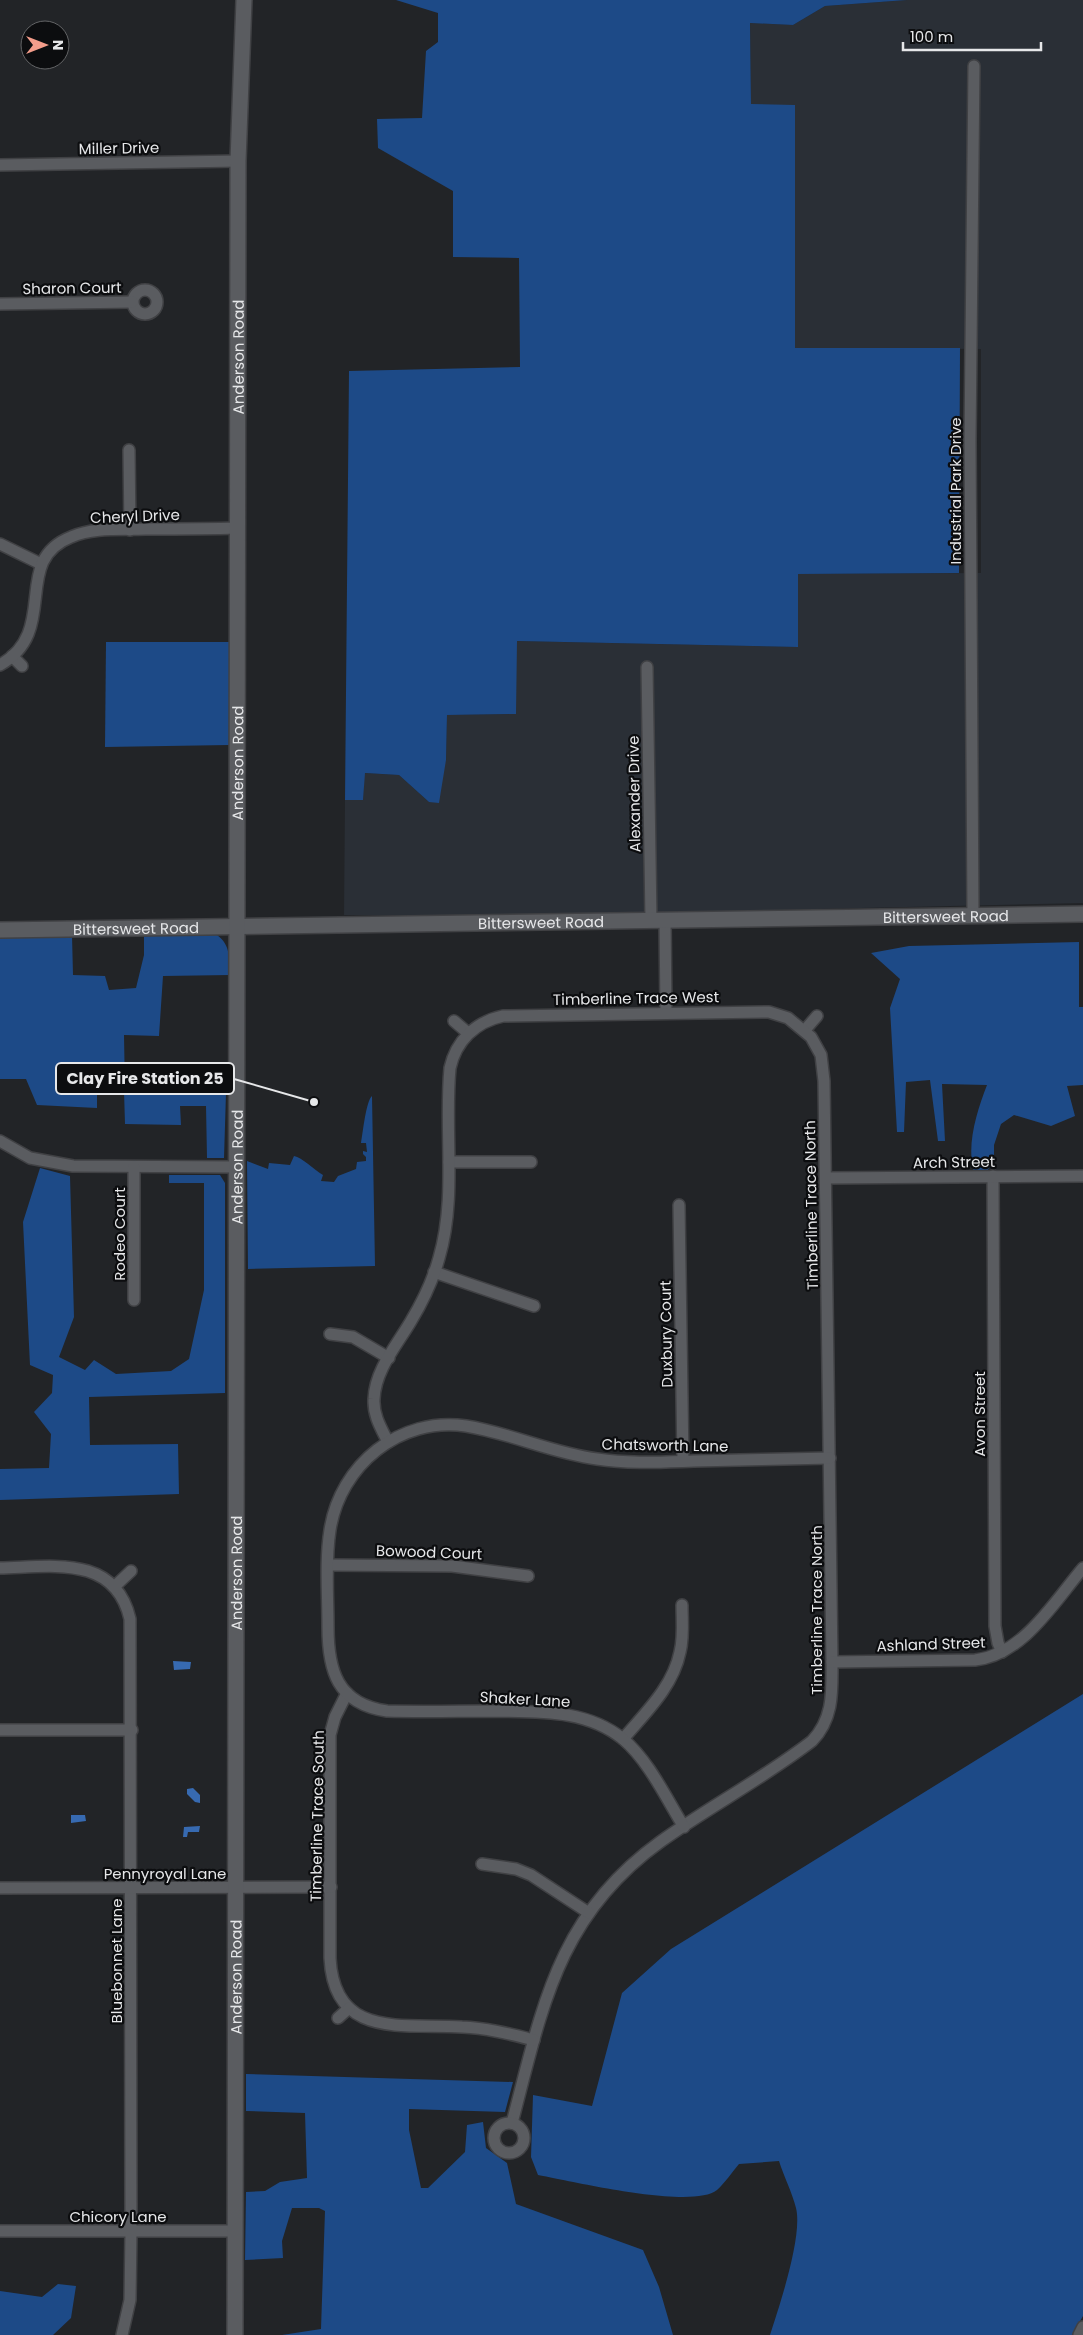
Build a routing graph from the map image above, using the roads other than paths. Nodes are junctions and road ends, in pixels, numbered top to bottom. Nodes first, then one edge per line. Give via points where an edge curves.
1 (244, 0) edge
2 (974, 66) dead end
3 (238, 161) junction
4 (0, 164) edge
5 (132, 302) junction
6 (0, 304) edge
7 (129, 450) dead end
8 (237, 528) junction
9 (130, 530) junction
10 (0, 544) edge
11 (41, 564) junction
12 (12, 656) junction
13 (0, 665) edge
14 (22, 666) dead end
15 (647, 667) dead end
16 (1083, 914) edge
17 (973, 915) junction
18 (658, 920) junction
19 (237, 926) junction
20 (0, 930) edge
21 (666, 1012) junction
22 (817, 1016) dead end
23 (454, 1021) dead end
24 (805, 1030) junction
25 (468, 1033) junction
26 (0, 1141) edge
27 (449, 1162) junction
28 (531, 1162) dead end
29 (134, 1167) junction
30 (236, 1168) junction
31 (993, 1176) junction
32 (1083, 1176) edge
33 (826, 1178) junction
34 (679, 1206) dead end
35 (434, 1272) junction
36 (134, 1300) dead end
37 (534, 1306) dead end
38 (330, 1334) dead end
39 (389, 1358) junction
40 (388, 1442) junction
41 (830, 1458) junction
42 (683, 1461) junction
43 (328, 1565) junction
44 (0, 1568) edge
45 (1083, 1568) edge
46 (131, 1571) dead end
47 (528, 1576) dead end
48 (116, 1588) junction
49 (682, 1605) dead end
50 (1002, 1652) junction
51 (832, 1662) junction
52 (347, 1693) junction
53 (0, 1730) edge
54 (132, 1730) junction
55 (623, 1740) junction
56 (684, 1827) junction
57 (482, 1864) dead end
58 (331, 1886) junction
59 (237, 1887) junction
60 (0, 1888) edge
61 (131, 1888) junction
62 (589, 1913) junction
63 (353, 2011) junction
64 (338, 2018) dead end
65 (534, 2040) junction
66 (512, 2123) dead end
67 (0, 2231) edge
68 (131, 2231) junction
69 (236, 2231) junction
70 (1083, 2327) edge
71 (122, 2335) edge
72 (235, 2335) edge
73 (1079, 2335) edge

1 - 3 street, Anderson Road
2 - 17 street, Industrial Park Drive via 970,440
3 - 4 street, Miller Drive
3 - 8 street, Anderson Road
5 - 5 street, Sharon Court via 136,294 144,290 152,292 157,299 155,309 146,315 137,312
5 - 6 street, Sharon Court
7 - 9 street
8 - 9 street, Cheryl Drive
8 - 19 street, Anderson Road
9 - 11 street, Cheryl Drive via 92,531 70,537 56,545
10 - 11 street
11 - 12 street, Cheryl Drive via 35,590 33,624 25,643
12 - 13 street, Cheryl Drive
12 - 14 street
15 - 18 street, Alexander Drive
16 - 17 street, Bittersweet Road
17 - 18 street, Bittersweet Road
18 - 19 street, Bittersweet Road
18 - 21 street, Alexander Drive
19 - 20 street, Bittersweet Road
19 - 30 street, Anderson Road
21 - 24 street, Timberline Trace West via 769,1012 788,1018
21 - 25 street, Timberline Trace West via 511,1015 490,1019
22 - 24 street
23 - 25 street
24 - 33 street, Timberline Trace North via 817,1046 823,1065
25 - 27 street via 456,1050 450,1068
26 - 29 street via 37,1160 85,1167
27 - 28 street
27 - 35 street via 446,1229
29 - 30 street
29 - 36 street, Rodeo Court
30 - 59 street, Anderson Road
31 - 32 street, Arch Street
31 - 33 street, Arch Street
31 - 50 street, Avon Street via 995,1626
33 - 41 street, Timberline Trace North
34 - 42 street, Duxbury Court
35 - 37 street
35 - 39 street via 413,1319
38 - 39 street via 353,1337
39 - 40 street via 378,1378 374,1398 376,1420
40 - 42 street, Chatsworth Lane via 418,1429 455,1425 598,1459
40 - 43 street via 358,1467 343,1488 331,1520
41 - 42 street, Chatsworth Lane
41 - 51 street, Timberline Trace North
43 - 47 street, Bowood Court via 452,1566
43 - 52 street via 330,1663 337,1682
44 - 48 street via 73,1566 99,1575
45 - 50 street, Ashland Street via 1031,1629
46 - 48 street
48 - 54 street, Bluebonnet Lane via 130,1619
49 - 55 street via 683,1636 674,1674 661,1695
50 - 51 street, Ashland Street via 974,1660
51 - 56 street, Timberline Trace North via 830,1710 816,1737
52 - 55 street, Shaker Lane via 369,1706 387,1710 560,1713 595,1723
52 - 58 street, Timberline Trace South via 330,1735
53 - 54 street
54 - 61 street, Bluebonnet Lane
55 - 56 street, Shaker Lane via 648,1770
56 - 62 street, Timberline Trace North via 628,1868
57 - 62 street via 532,1875
58 - 59 street, Pennyroyal Lane
58 - 63 street, Timberline Trace South via 331,1969 338,1994
59 - 61 street, Pennyroyal Lane
59 - 69 street, Anderson Road
60 - 61 street, Pennyroyal Lane
61 - 68 street, Bluebonnet Lane
62 - 65 street, Timberline Trace North via 557,1968
63 - 64 street
63 - 65 street via 365,2020 388,2026 474,2028
65 - 66 street, Timberline Trace North
67 - 68 street, Chicory Lane
68 - 69 street, Chicory Lane
68 - 71 street, Bluebonnet Lane via 130,2300
69 - 72 street, Anderson Road
70 - 73 street

